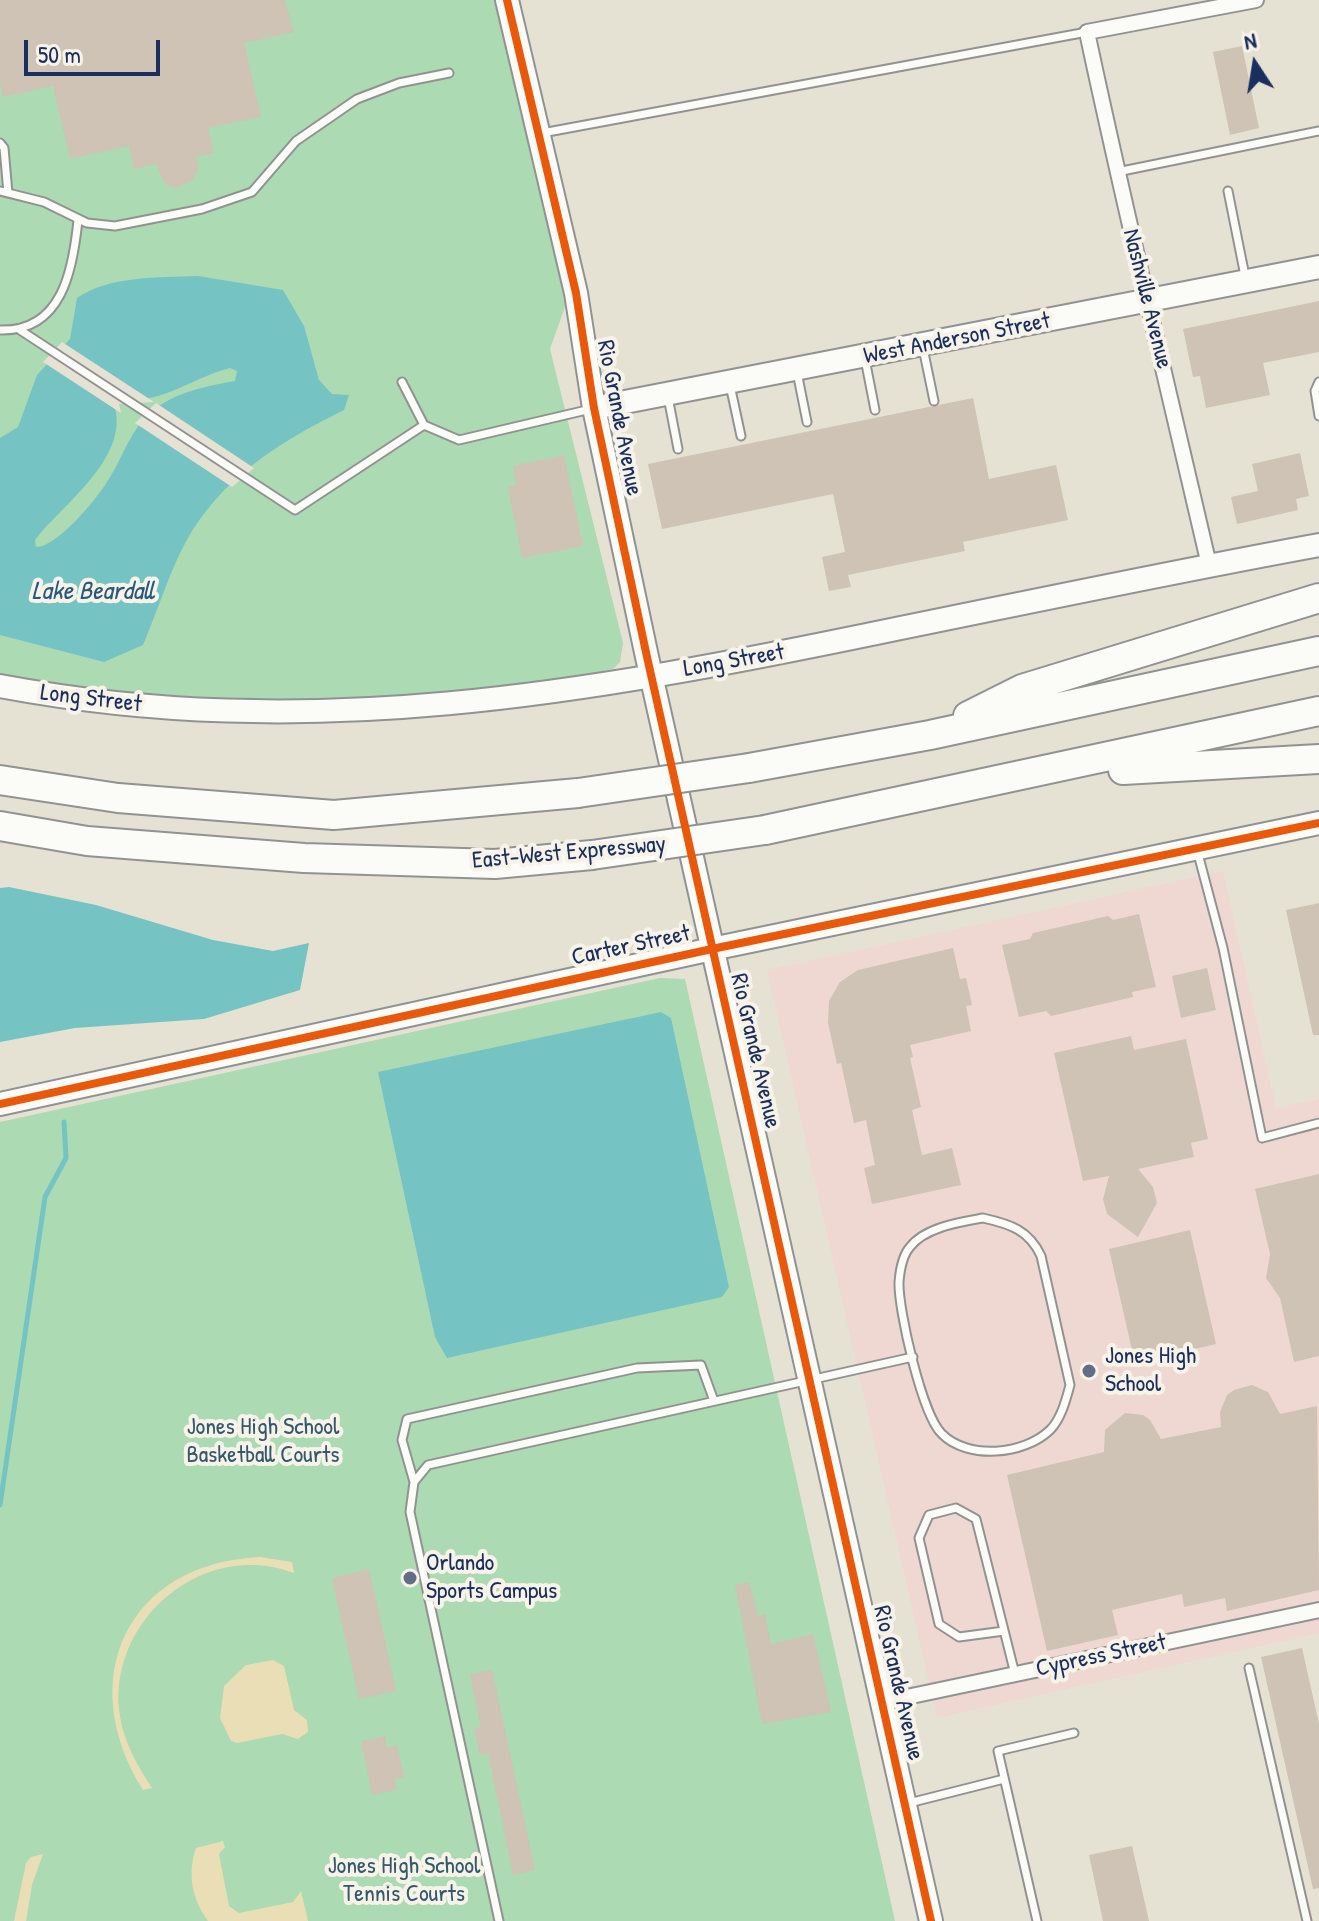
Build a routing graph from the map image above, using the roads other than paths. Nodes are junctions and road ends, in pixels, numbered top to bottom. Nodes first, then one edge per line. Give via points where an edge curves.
1 (507, 0) edge
2 (1256, 0) edge
3 (1087, 32) junction
4 (449, 73) dead end
5 (1319, 131) edge
6 (540, 134) junction
7 (0, 143) edge
8 (1116, 172) junction
9 (1228, 191) dead end
10 (4, 192) edge
11 (78, 220) junction
12 (1319, 267) edge
13 (1247, 282) junction
14 (1148, 303) junction
15 (0, 330) edge
16 (20, 330) junction
17 (922, 346) junction
18 (865, 357) junction
19 (797, 370) junction
20 (402, 382) dead end
21 (1319, 382) edge
22 (730, 383) junction
23 (668, 394) junction
24 (934, 401) dead end
25 (594, 408) junction
26 (875, 410) dead end
27 (1319, 416) edge
28 (807, 422) dead end
29 (424, 425) junction
30 (741, 436) dead end
31 (678, 449) dead end
32 (1319, 545) edge
33 (1209, 565) junction
34 (1319, 598) edge
35 (1319, 651) edge
36 (652, 676) junction
37 (0, 686) edge
38 (1319, 711) edge
39 (930, 735) junction
40 (1319, 759) edge
41 (1027, 777) junction
42 (0, 780) edge
43 (1319, 823) edge
44 (0, 826) edge
45 (1196, 848) junction
46 (712, 949) junction
47 (0, 1104) edge
48 (1319, 1123) edge
49 (913, 1357) junction
50 (809, 1380) junction
51 (714, 1401) junction
52 (414, 1482) junction
53 (1319, 1610) edge
54 (1004, 1631) junction
55 (1249, 1668) dead end
56 (1015, 1674) junction
57 (883, 1702) junction
58 (1074, 1733) dead end
59 (1004, 1779) junction
60 (905, 1804) junction
61 (499, 1921) edge
62 (931, 1921) edge
63 (1037, 1921) edge
64 (1307, 1921) edge

1 - 6 street, Rio Grande Avenue
2 - 3 street
3 - 6 lane
3 - 8 street, Nashville Avenue
4 - 11 lane via 357,99 296,141 252,192 157,220 115,226
5 - 8 lane
6 - 25 street, Rio Grande Avenue via 576,293
7 - 10 lane
8 - 14 street, Nashville Avenue
9 - 13 lane
10 - 11 lane via 44,202
11 - 16 lane via 74,259 63,289 45,318
12 - 13 street, West Anderson Street
13 - 14 street, West Anderson Street
14 - 17 street, West Anderson Street
14 - 33 street, Nashville Avenue
15 - 16 lane
16 - 29 lane via 295,510
17 - 18 street, West Anderson Street
17 - 24 lane
18 - 19 street, West Anderson Street
18 - 26 lane
19 - 22 street, West Anderson Street
19 - 28 lane
20 - 29 lane
21 - 27 lane
22 - 23 street, West Anderson Street
22 - 30 lane
23 - 25 street, West Anderson Street
23 - 31 lane
25 - 29 lane via 459,440
25 - 36 street, Rio Grande Avenue
32 - 33 street, Long Street
33 - 36 street, Long Street
34 - 39 highway via 1022,689
35 - 39 highway
36 - 37 street, Long Street via 554,694 403,710 302,713 174,710
36 - 46 street, Rio Grande Avenue
38 - 41 highway, East-West Expressway
39 - 42 highway, bridge via 578,793 334,815 118,798
40 - 41 highway
41 - 44 highway, East-West Expressway, bridge via 765,830 495,864 304,858 87,841
43 - 45 street, Carter Street
45 - 46 street, Carter Street
45 - 48 lane via 1223,948 1262,1138
46 - 47 street, Carter Street
46 - 50 street, Rio Grande Avenue
49 - 49 lane via 924,1404 941,1434 966,1448 995,1452 1050,1430 1070,1385 1034,1241 1021,1229 983,1218 953,1224 910,1245 899,1284
49 - 50 lane
50 - 51 lane
50 - 57 street, Rio Grande Avenue
51 - 52 lane via 428,1465
51 - 52 lane via 701,1365 637,1368 407,1419 402,1440
52 - 61 lane via 410,1512
53 - 56 street, Cypress Street
54 - 54 lane via 976,1519 956,1508 929,1515 919,1538 939,1624 959,1637
54 - 56 lane
55 - 64 lane
56 - 57 street, Cypress Street
57 - 60 street, Rio Grande Avenue
58 - 59 lane via 998,1751
59 - 60 lane
59 - 63 lane
60 - 62 street, Rio Grande Avenue

